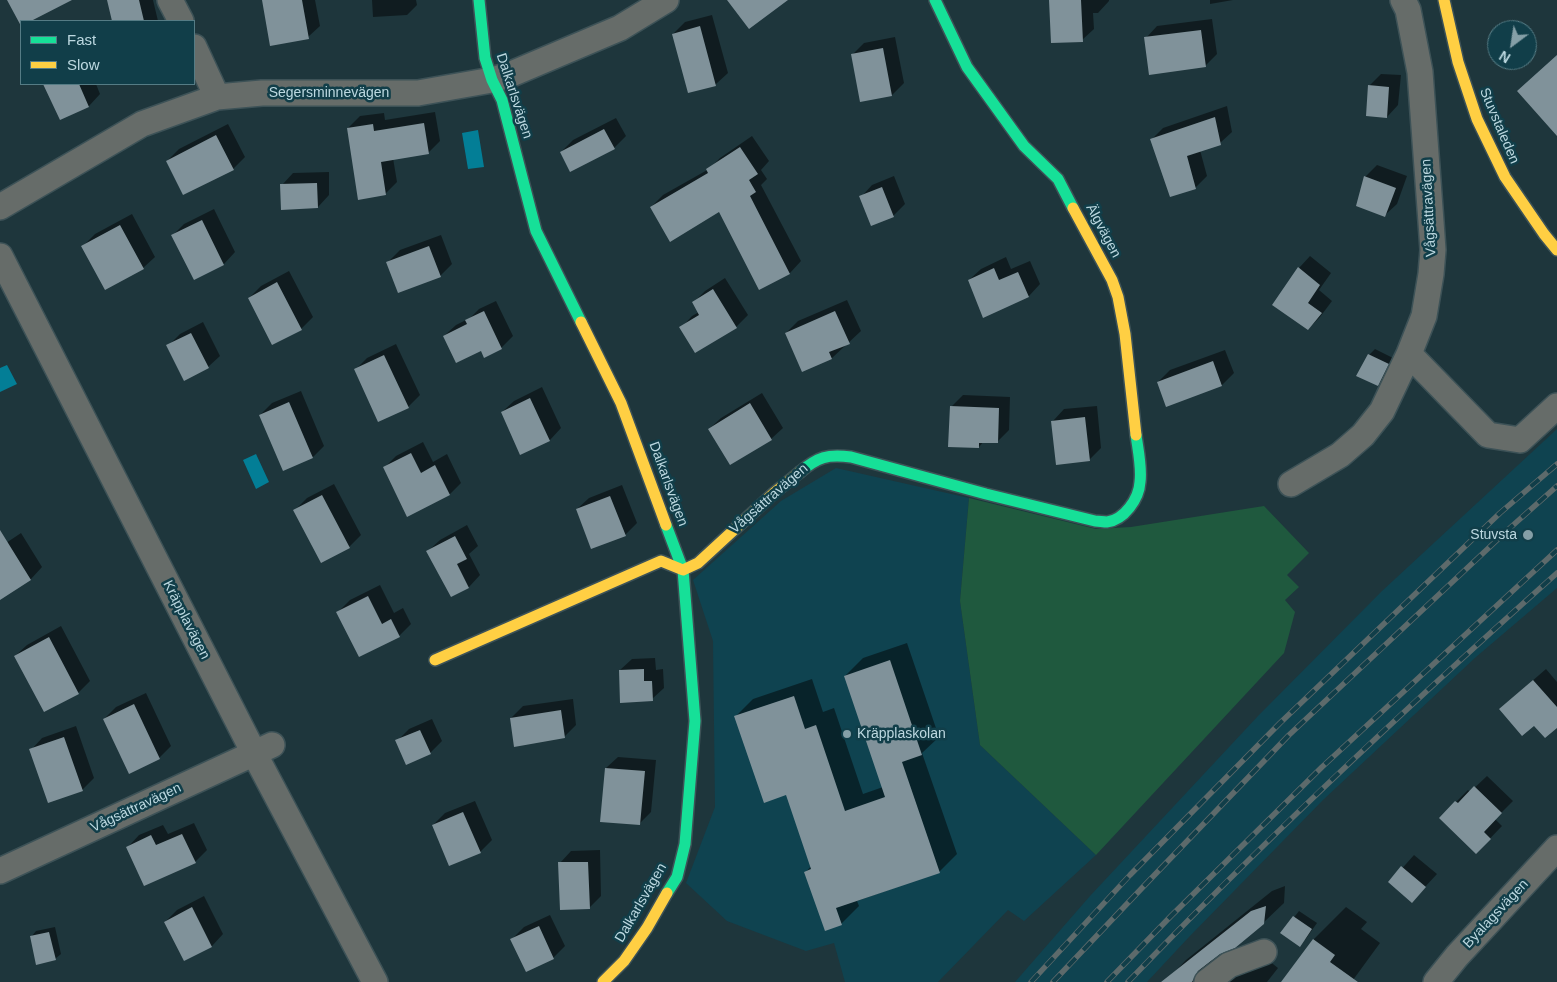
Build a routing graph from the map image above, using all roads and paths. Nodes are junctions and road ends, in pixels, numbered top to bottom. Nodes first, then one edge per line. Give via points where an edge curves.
1 (170, 0) edge
2 (479, 0) edge
3 (666, 0) edge
4 (935, 0) edge
5 (1403, 0) edge
6 (1444, 0) edge
7 (180, 20) edge
8 (195, 49) edge
9 (492, 80) junction
10 (217, 97) junction
11 (0, 207) edge
12 (1557, 250) edge
13 (0, 256) edge
14 (1409, 354) junction
15 (1557, 406) edge
16 (1291, 484) dead end
17 (1125, 512) joint
18 (683, 570) junction
19 (435, 660) dead end
20 (263, 749) junction
21 (1557, 848) edge
22 (0, 871) edge
23 (1264, 952) dead end
24 (375, 982) edge
25 (603, 982) edge
26 (1207, 982) edge
27 (1436, 982) edge

1 - 7 street
2 - 9 street, Dalkarlsvägen via 485,58
3 - 9 street, Segersminnevägen via 620,28
4 - 17 street, Älgvägen via 966,67 1024,146 1058,180 1112,280 1125,334 1139,464 1140,484
5 - 14 street, Vågsättravägen via 1408,10 1420,72 1432,250 1424,316
6 - 12 street, Stuvstaleden via 1458,62 1477,119 1504,177
8 - 10 street
9 - 10 street, Segersminnevägen via 418,93 262,93
9 - 18 street, Dalkarlsvägen via 502,100 536,231 621,403
10 - 11 street, Segersminnevägen via 142,124
13 - 20 street, Kräpplavägen
14 - 15 street via 1488,435 1520,440
14 - 16 street, Vågsättravägen via 1382,411 1363,435 1340,455
17 - 18 street, Vågsättravägen via 1107,522 1094,521 851,457 825,456 813,461 774,493 698,563
18 - 19 street via 661,561
18 - 25 street, Dalkarlsvägen via 695,721 685,844 677,877 652,920 624,961
20 - 22 street, Vågsättravägen
20 - 24 street, Kräpplavägen
21 - 27 street, Byalagsvägen
23 - 26 street via 1229,965

